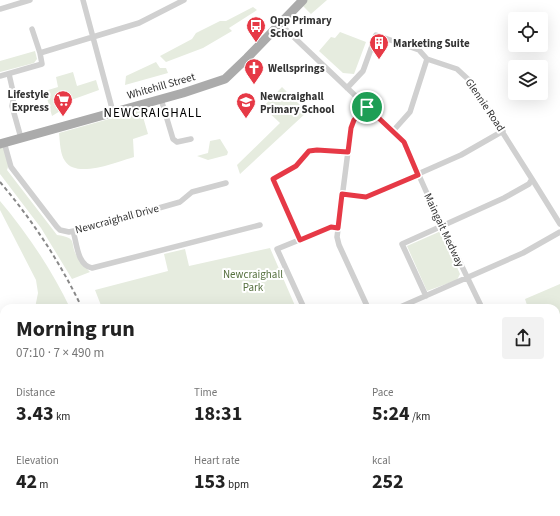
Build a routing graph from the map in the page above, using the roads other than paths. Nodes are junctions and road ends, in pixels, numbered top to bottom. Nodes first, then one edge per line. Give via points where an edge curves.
1 (30, 0) edge
2 (83, 0) edge
3 (184, 0) edge
4 (303, 0) edge
5 (0, 9) edge
6 (280, 24) junction
7 (32, 29) dead end
8 (92, 38) junction
9 (40, 53) junction
10 (427, 59) junction
11 (8, 74) junction
12 (0, 76) edge
13 (347, 88) junction
14 (161, 99) junction
15 (367, 107) junction
16 (113, 112) junction
17 (393, 131) junction
18 (503, 131) junction
19 (20, 138) junction
20 (190, 139) dead end
21 (2, 143) edge
22 (348, 152) junction
23 (418, 175) junction
24 (531, 181) junction
25 (226, 183) dead end
26 (342, 194) junction
27 (560, 224) edge
28 (260, 225) dead end
29 (442, 226) junction
30 (338, 228) junction
31 (73, 231) junction
32 (560, 232) edge
33 (300, 240) junction
34 (466, 278) junction
35 (426, 296) junction
36 (302, 304) edge
37 (366, 304) edge
38 (407, 304) edge
39 (480, 304) edge

1 - 5 street
2 - 8 street
3 - 8 street via 139,23
4 - 6 main road, Whitehill Street
6 - 13 street, Maingait Medway
6 - 14 main road, Whitehill Street via 225,79
7 - 9 street
8 - 9 street
8 - 16 street
9 - 11 street via 42,64
10 - 13 street, Glennie Road via 419,50 376,35 363,71
10 - 17 street via 410,112
10 - 18 street, Glennie Road via 463,73
11 - 12 street
11 - 19 street
13 - 15 street, Maingait Medway
14 - 16 main road, Whitehill Street
14 - 20 street via 174,141
15 - 17 street, Maingait Medway
15 - 22 street via 352,124
16 - 19 main road, Whitehill Street
17 - 23 street, Maingait Medway via 404,142
18 - 23 street via 461,156
18 - 24 street, Glennie Road
19 - 21 main road, Whitehill Street
21 - 31 street, Newcraighall Drive via 11,167 57,227
22 - 26 street
22 - 33 street via 309,151 296,166 273,179
23 - 26 street via 366,197
23 - 29 street, Maingait Medway
24 - 27 street, Glennie Road
24 - 29 street via 504,198
25 - 31 street, Newcraighall Drive via 192,192 180,202
26 - 30 street
28 - 31 street via 92,268 81,261
29 - 34 street, Maingait Medway
29 - 35 street via 402,244
30 - 33 street via 331,227
30 - 37 street via 339,245
32 - 34 street via 523,253
33 - 36 street via 278,249
34 - 35 street
34 - 39 street, Maingait Medway
35 - 38 street

